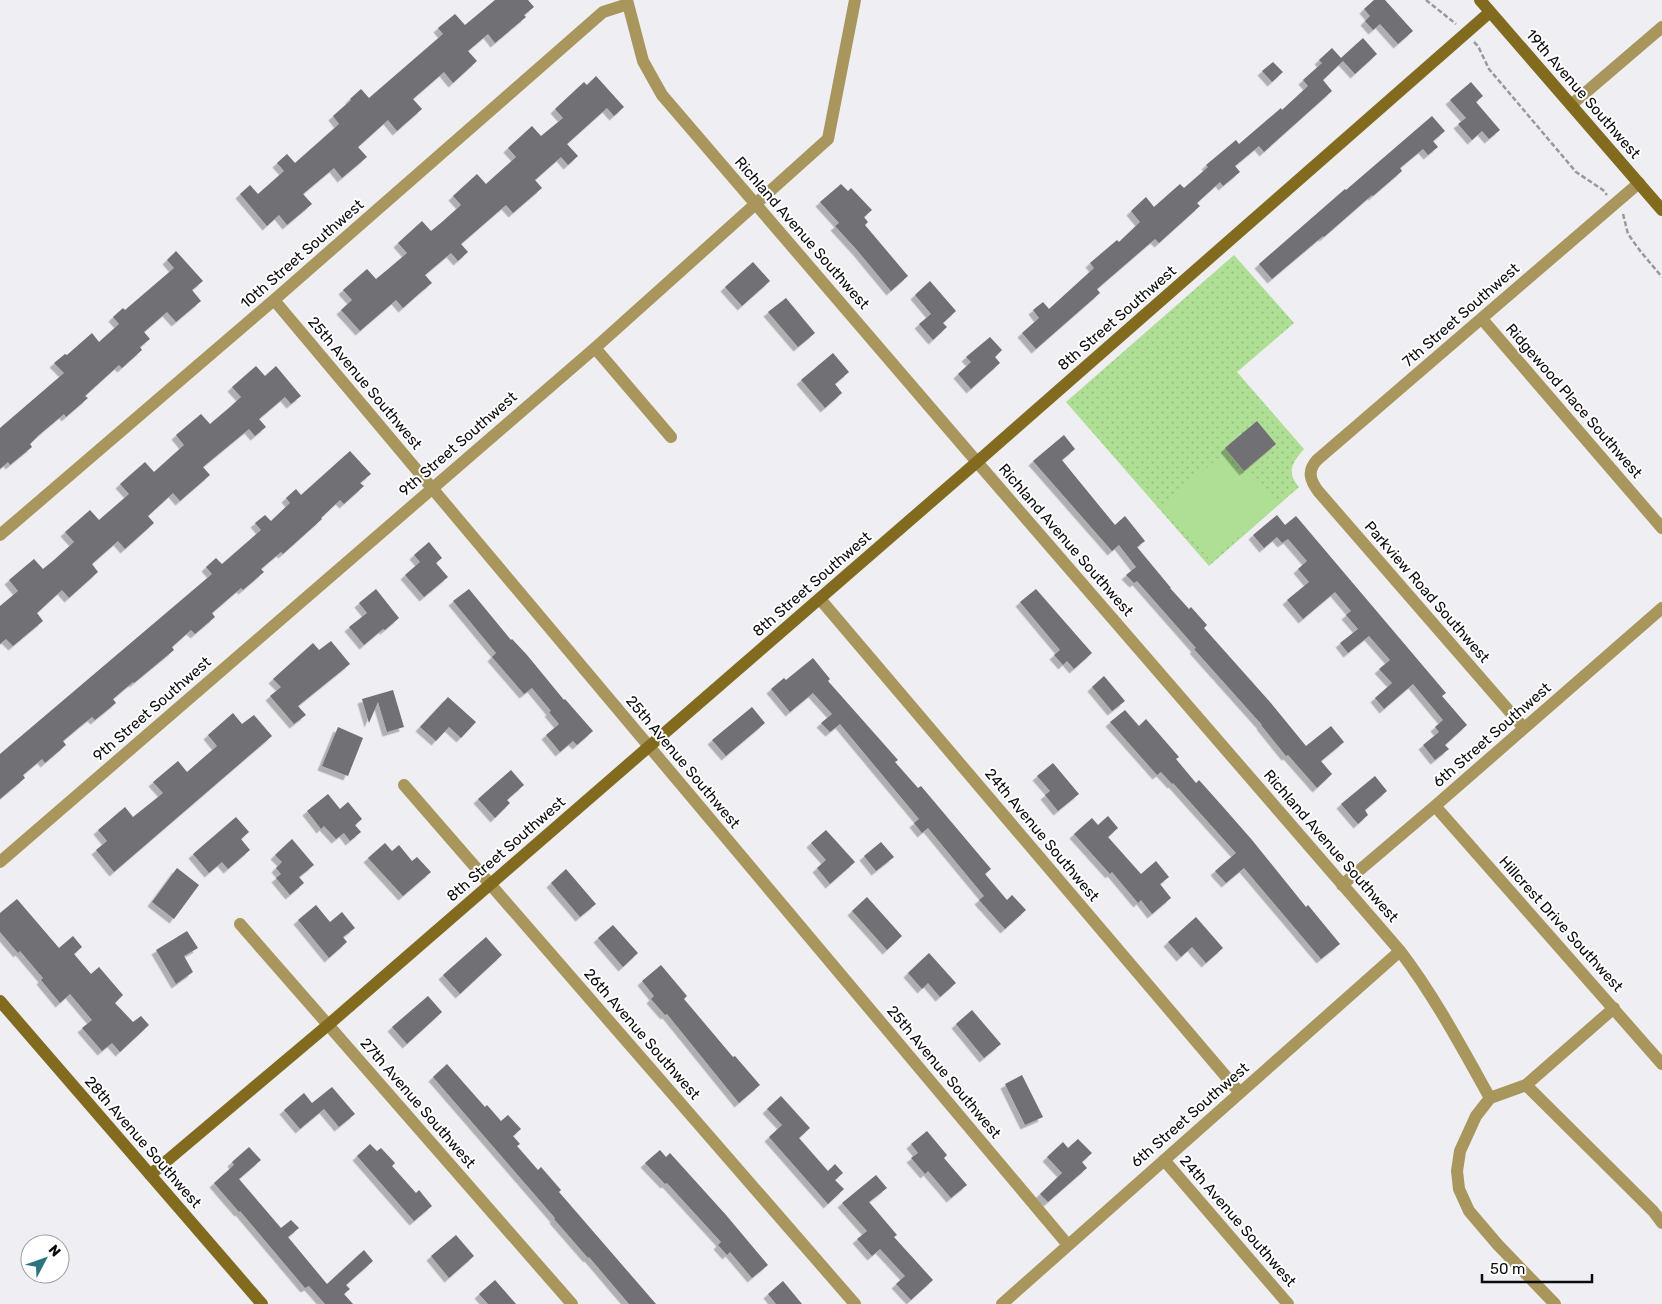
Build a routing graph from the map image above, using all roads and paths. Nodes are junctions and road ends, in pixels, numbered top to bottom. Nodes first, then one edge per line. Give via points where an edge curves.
1 (854, 0) edge
2 (1426, 0) edge
3 (1480, 0) edge
4 (628, 2) edge
5 (1490, 12) junction
6 (1452, 19) dead end
7 (1662, 27) edge
8 (1478, 46) dead end
9 (1571, 106) junction
10 (1639, 183) junction
11 (1603, 190) dead end
12 (755, 204) junction
13 (1662, 210) edge
14 (1623, 213) dead end
15 (1662, 277) edge
16 (274, 300) junction
17 (1482, 319) junction
18 (595, 348) junction
19 (671, 437) dead end
20 (977, 462) junction
21 (1310, 475) joint
22 (432, 488) junction
23 (1662, 528) edge
24 (0, 534) edge
25 (820, 599) junction
26 (1662, 608) edge
27 (1524, 728) junction
28 (649, 746) junction
29 (404, 785) dead end
30 (1435, 806) junction
31 (0, 862) edge
32 (490, 884) junction
33 (1342, 885) junction
34 (240, 924) dead end
35 (1400, 951) junction
36 (0, 1001) edge
37 (1614, 1008) junction
38 (328, 1025) junction
39 (1662, 1064) edge
40 (1526, 1085) junction
41 (1240, 1093) junction
42 (1490, 1098) junction
43 (1164, 1160) junction
44 (150, 1175) junction
45 (1662, 1223) edge
46 (1068, 1245) junction
47 (262, 1304) edge
48 (572, 1304) edge
49 (855, 1304) edge
50 (1003, 1304) edge
51 (1288, 1304) edge
52 (1555, 1304) edge

1 - 12 street, 9th Street Southwest via 828,140
2 - 6 path
3 - 5 street, 19th Avenue Southwest
4 - 12 street, Richland Avenue Southwest via 643,61 662,95
4 - 16 street, 10th Street Southwest via 603,12
5 - 9 street, 19th Avenue Southwest
5 - 20 street, 8th Street Southwest
7 - 9 street
8 - 11 path via 1489,70 1576,172
9 - 10 street, 19th Avenue Southwest
10 - 13 street, 19th Avenue Southwest
10 - 17 street, 7th Street Southwest
12 - 18 street, 9th Street Southwest
12 - 20 street, Richland Avenue Southwest
14 - 15 path via 1628,234
16 - 22 street, 25th Avenue Southwest
16 - 24 street, 10th Street Southwest
17 - 21 street, 7th Street Southwest via 1318,460
17 - 23 street, Ridgewood Place Southwest
18 - 19 street
18 - 22 street, 9th Street Southwest
20 - 25 street, 8th Street Southwest
20 - 33 street, Richland Avenue Southwest
21 - 27 street, Parkview Road Southwest via 1318,491
22 - 28 street, 25th Avenue Southwest
22 - 31 street, 9th Street Southwest
25 - 28 street, 8th Street Southwest
25 - 41 street, 24th Avenue Southwest
26 - 27 street, 6th Street Southwest
27 - 30 street, 6th Street Southwest
28 - 32 street, 8th Street Southwest
28 - 46 street, 25th Avenue Southwest
29 - 32 street, 26th Avenue Southwest
30 - 33 street, 6th Street Southwest
30 - 37 street, Hillcrest Drive Southwest
32 - 38 street, 8th Street Southwest
32 - 49 street, 26th Avenue Southwest
33 - 35 street, Richland Avenue Southwest
34 - 38 street, 27th Avenue Southwest
35 - 41 street, 6th Street Southwest
35 - 42 street, Richland Avenue Southwest via 1422,979
36 - 44 street, 28th Avenue Southwest
37 - 39 street, Hillcrest Drive Southwest
37 - 40 street
38 - 44 street, 8th Street Southwest
38 - 48 street, 27th Avenue Southwest
40 - 42 street
40 - 45 street
41 - 43 street, 6th Street Southwest
42 - 52 street via 1476,1116 1460,1152 1459,1189 1469,1211
43 - 46 street, 6th Street Southwest
43 - 51 street, 24th Avenue Southwest
44 - 47 street, 28th Avenue Southwest
46 - 50 street, 6th Street Southwest

